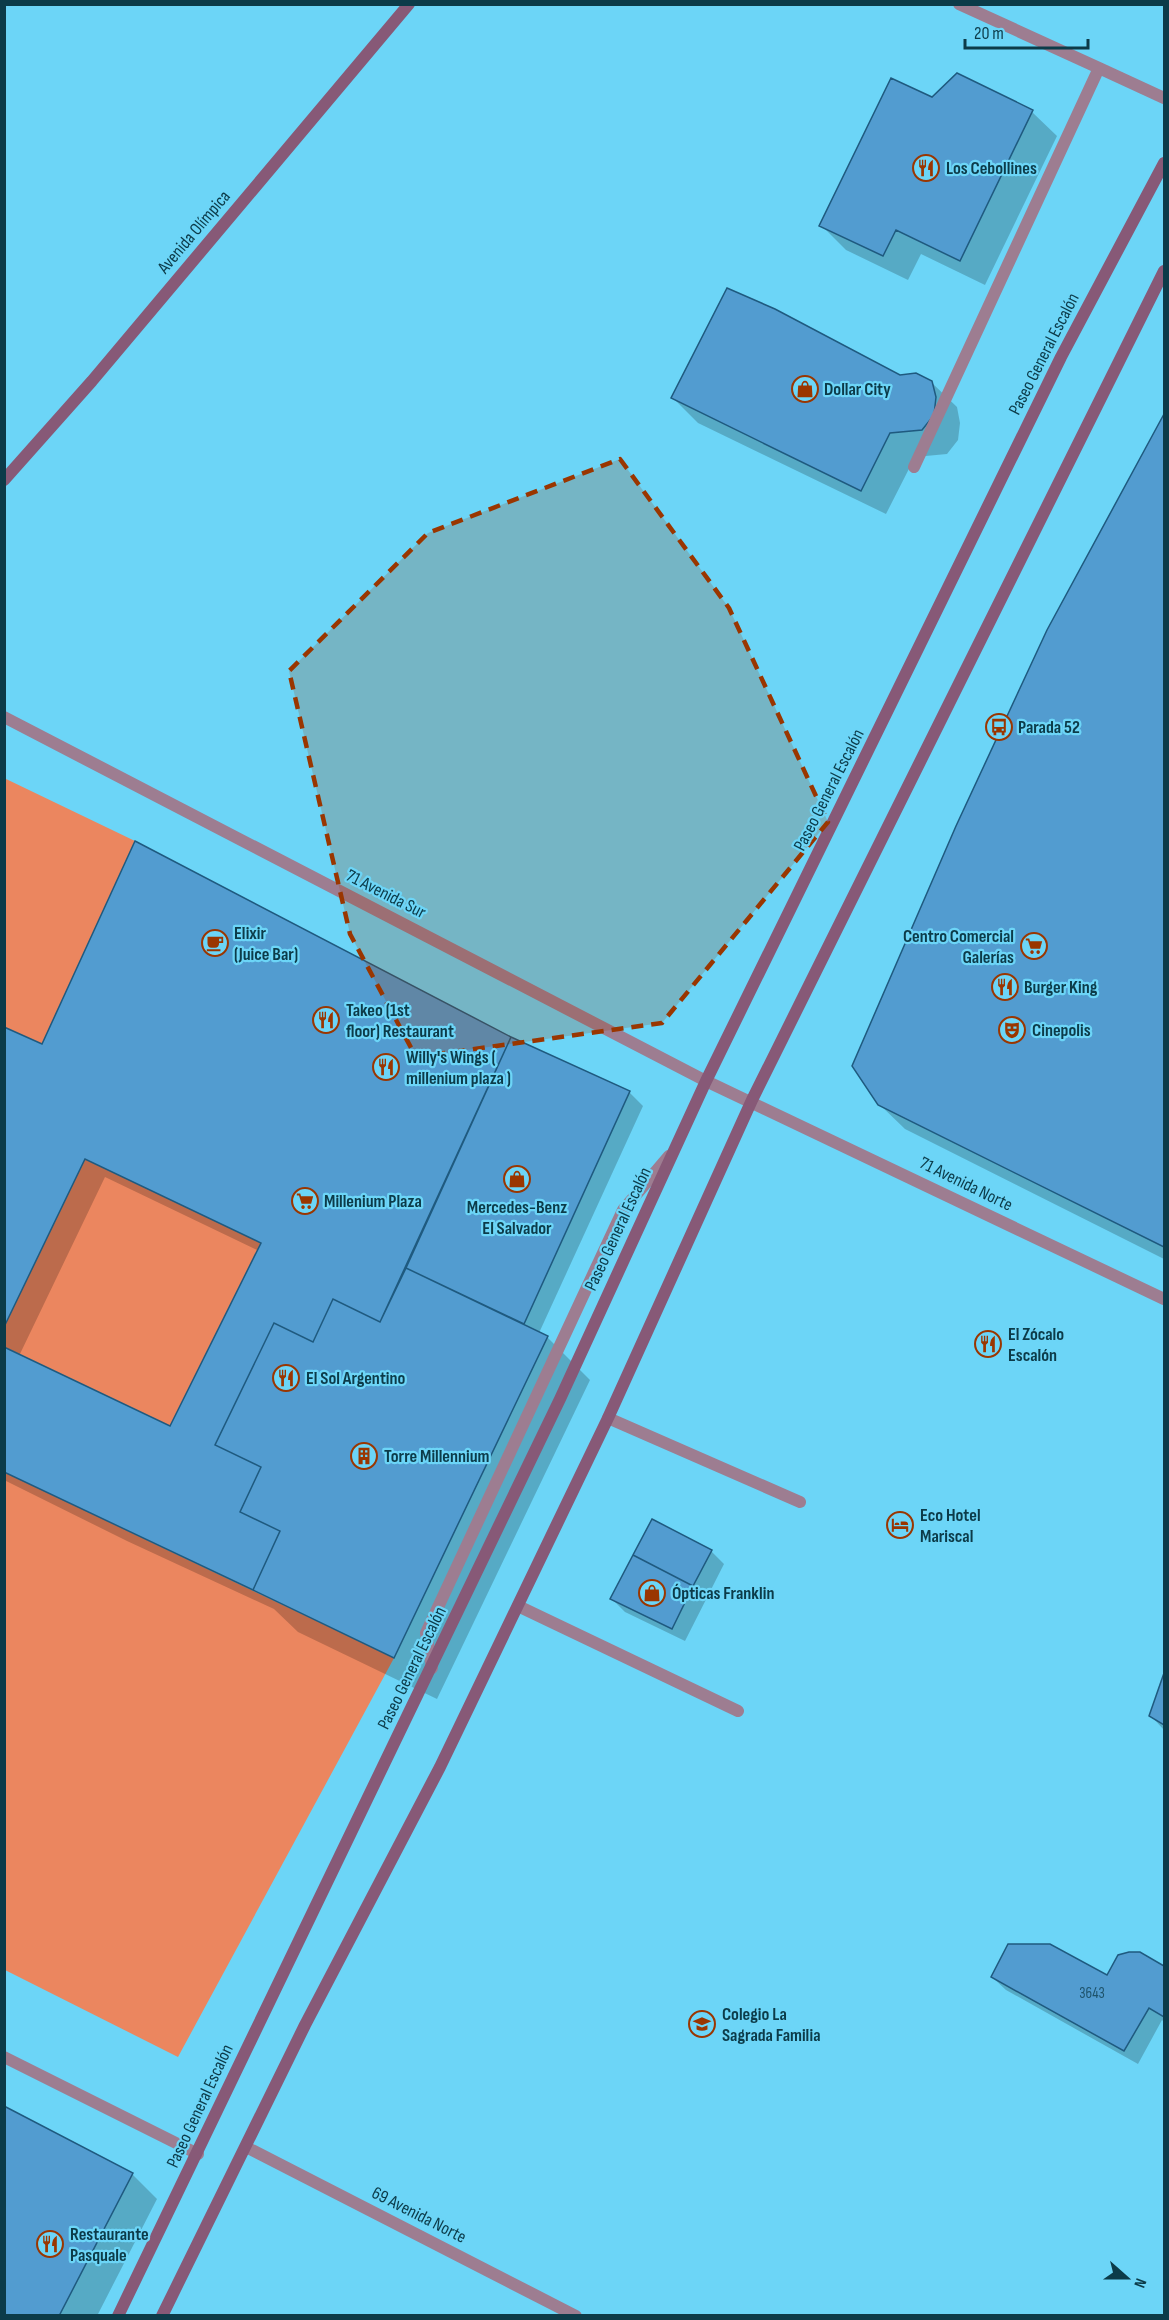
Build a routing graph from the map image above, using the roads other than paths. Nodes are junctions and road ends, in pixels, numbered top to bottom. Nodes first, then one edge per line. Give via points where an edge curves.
1 (409, 4) edge
2 (959, 4) edge
3 (1099, 68) junction
4 (1164, 98) edge
5 (1164, 163) edge
6 (1164, 271) edge
7 (914, 467) dead end
8 (4, 480) edge
9 (4, 717) edge
10 (706, 1081) junction
11 (752, 1100) junction
12 (674, 1150) junction
13 (1164, 1299) edge
14 (608, 1418) junction
15 (800, 1502) dead end
16 (518, 1606) junction
17 (432, 1668) junction
18 (738, 1711) dead end
19 (4, 2058) edge
20 (246, 2147) junction
21 (198, 2154) junction
22 (118, 2316) edge
23 (162, 2316) edge
24 (576, 2316) edge

1 - 8 main road, Avenida Olímpica
2 - 3 street
3 - 4 street
3 - 7 street
5 - 10 main road, Paseo General Escalón via 1061,357
6 - 11 main road
9 - 10 street, 71 Avenida Sur
10 - 11 street, 71 Avenida Sur
10 - 12 main road, Paseo General Escalón
11 - 13 street, 71 Avenida Norte
11 - 14 main road
12 - 17 main road, Paseo General Escalón
12 - 17 street via 623,1210 426,1633
14 - 15 street
14 - 16 main road
16 - 18 street
16 - 20 main road
17 - 21 main road, Paseo General Escalón
19 - 21 street
20 - 23 main road
20 - 24 street, 69 Avenida Norte
21 - 22 main road, Paseo General Escalón

